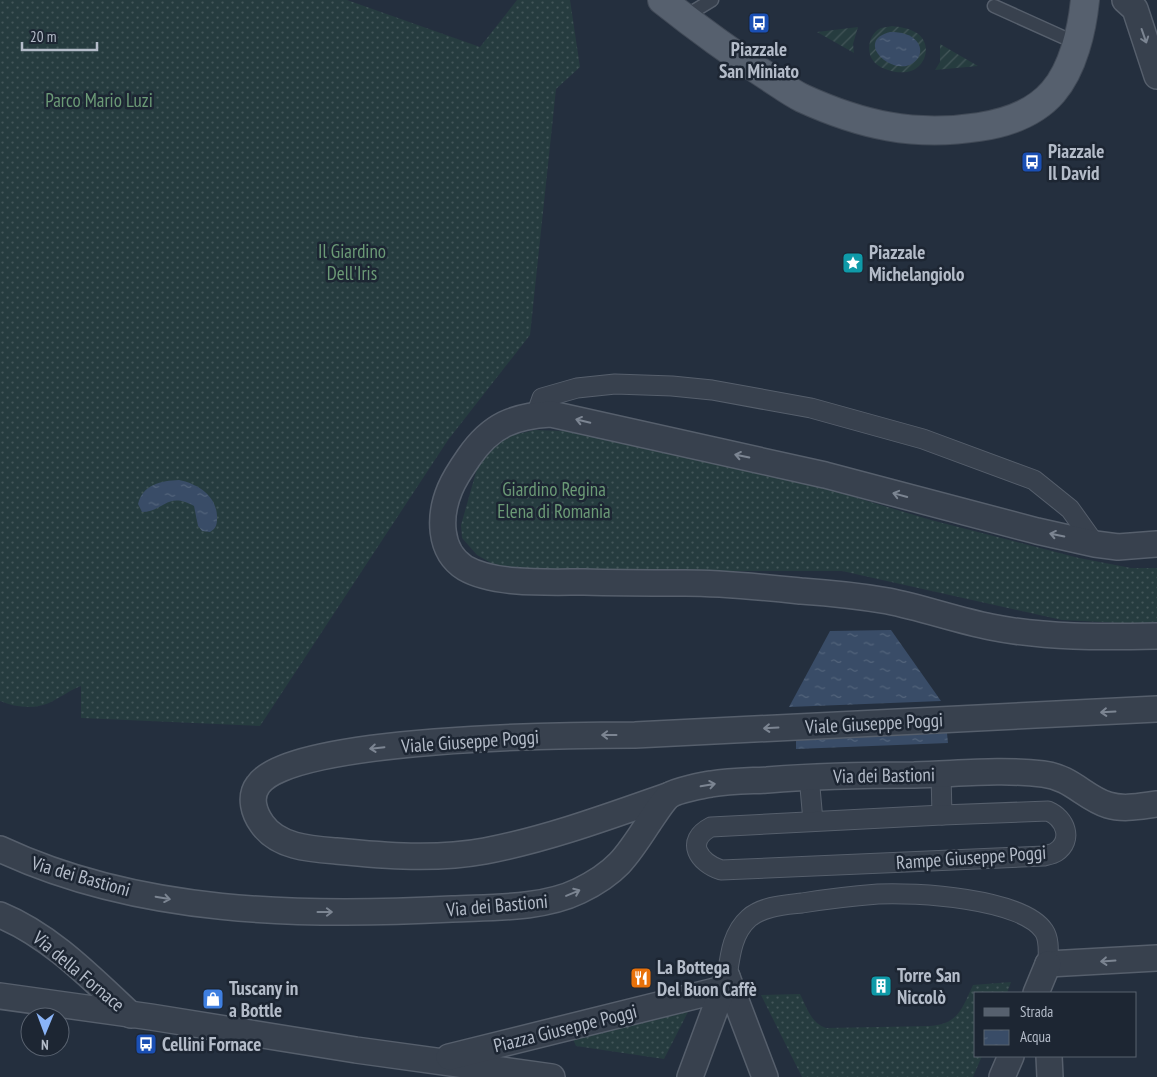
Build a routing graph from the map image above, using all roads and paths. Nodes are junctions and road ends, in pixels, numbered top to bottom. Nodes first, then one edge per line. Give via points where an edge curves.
1 (662, 0) edge
2 (712, 0) edge
3 (1085, 0) edge
4 (1125, 0) edge
5 (994, 6) dead end
6 (684, 18) junction
7 (1073, 53) junction
8 (1157, 76) edge
9 (536, 415) junction
10 (1094, 544) junction
11 (1157, 544) edge
12 (1157, 636) edge
13 (1157, 709) edge
14 (941, 774) junction
15 (809, 776) junction
16 (670, 795) junction
17 (1157, 804) edge
18 (942, 815) junction
19 (813, 822) junction
20 (0, 849) edge
21 (878, 863) junction
22 (879, 894) junction
23 (0, 915) edge
24 (1157, 958) edge
25 (1048, 964) junction
26 (725, 983) junction
27 (1036, 992) edge
28 (1049, 992) edge
29 (0, 996) edge
30 (131, 1015) junction
31 (1010, 1057) edge
32 (1050, 1057) edge
33 (436, 1060) junction
34 (552, 1077) edge
35 (690, 1077) edge
36 (765, 1077) edge
37 (1002, 1077) edge
38 (1050, 1077) edge

1 - 6 main road
2 - 6 lane
3 - 7 main road
4 -> 8 street via 1135,10
5 - 7 lane
6 - 7 main road via 735,56 800,97 843,116 884,127 918,131 953,131 991,125 1036,108 1053,92
10 -> 9 street via 771,462 551,414
9 - 10 street via 542,398 577,388 615,384 672,386 813,401 1034,480 1070,509
9 - 12 street via 504,424 490,434 472,453 450,488 442,522 444,540 457,560 475,572 492,578 532,582 736,584 840,594 993,627 1057,635
10 - 11 street via 1118,547
13 -> 16 street, Viale Giuseppe Poggi via 442,741 358,750 293,764 264,776 253,796 254,810 260,822 269,834 282,842 331,851 414,857 484,851 523,842
14 - 15 street, Via dei Bastioni
14 - 17 street, Via dei Bastioni via 1003,771 1048,774 1110,806
14 - 18 street
16 -> 15 street, Via dei Bastioni via 709,784
15 - 19 street
20 -> 16 street, Via dei Bastioni via 54,872 100,886 228,906 312,912 494,907 558,899 600,880 625,859
18 - 19 street, Rampe Giuseppe Poggi
18 - 21 street, Rampe Giuseppe Poggi via 1048,811 1062,821 1065,839 1055,852 1044,856
19 - 21 street, Rampe Giuseppe Poggi via 711,827 704,830 697,850 702,860 722,870
21 - 22 street, Rampe Giuseppe Poggi
22 - 25 street, Rampe Giuseppe Poggi via 936,896 990,903 1022,914 1043,930 1047,938
22 - 26 street, Rampe Giuseppe Poggi via 759,911 749,917 736,933
23 - 30 street, Via della Fornace via 18,922 69,958
24 -> 25 street
25 - 27 street
25 - 28 street
26 - 33 street, Piazza Giuseppe Poggi
26 - 35 street
26 - 36 street
29 - 30 street, Piazza Giuseppe Poggi
30 - 33 street, Piazza Giuseppe Poggi
31 - 37 street
32 - 38 street
33 - 34 street, Piazza Giuseppe Poggi

